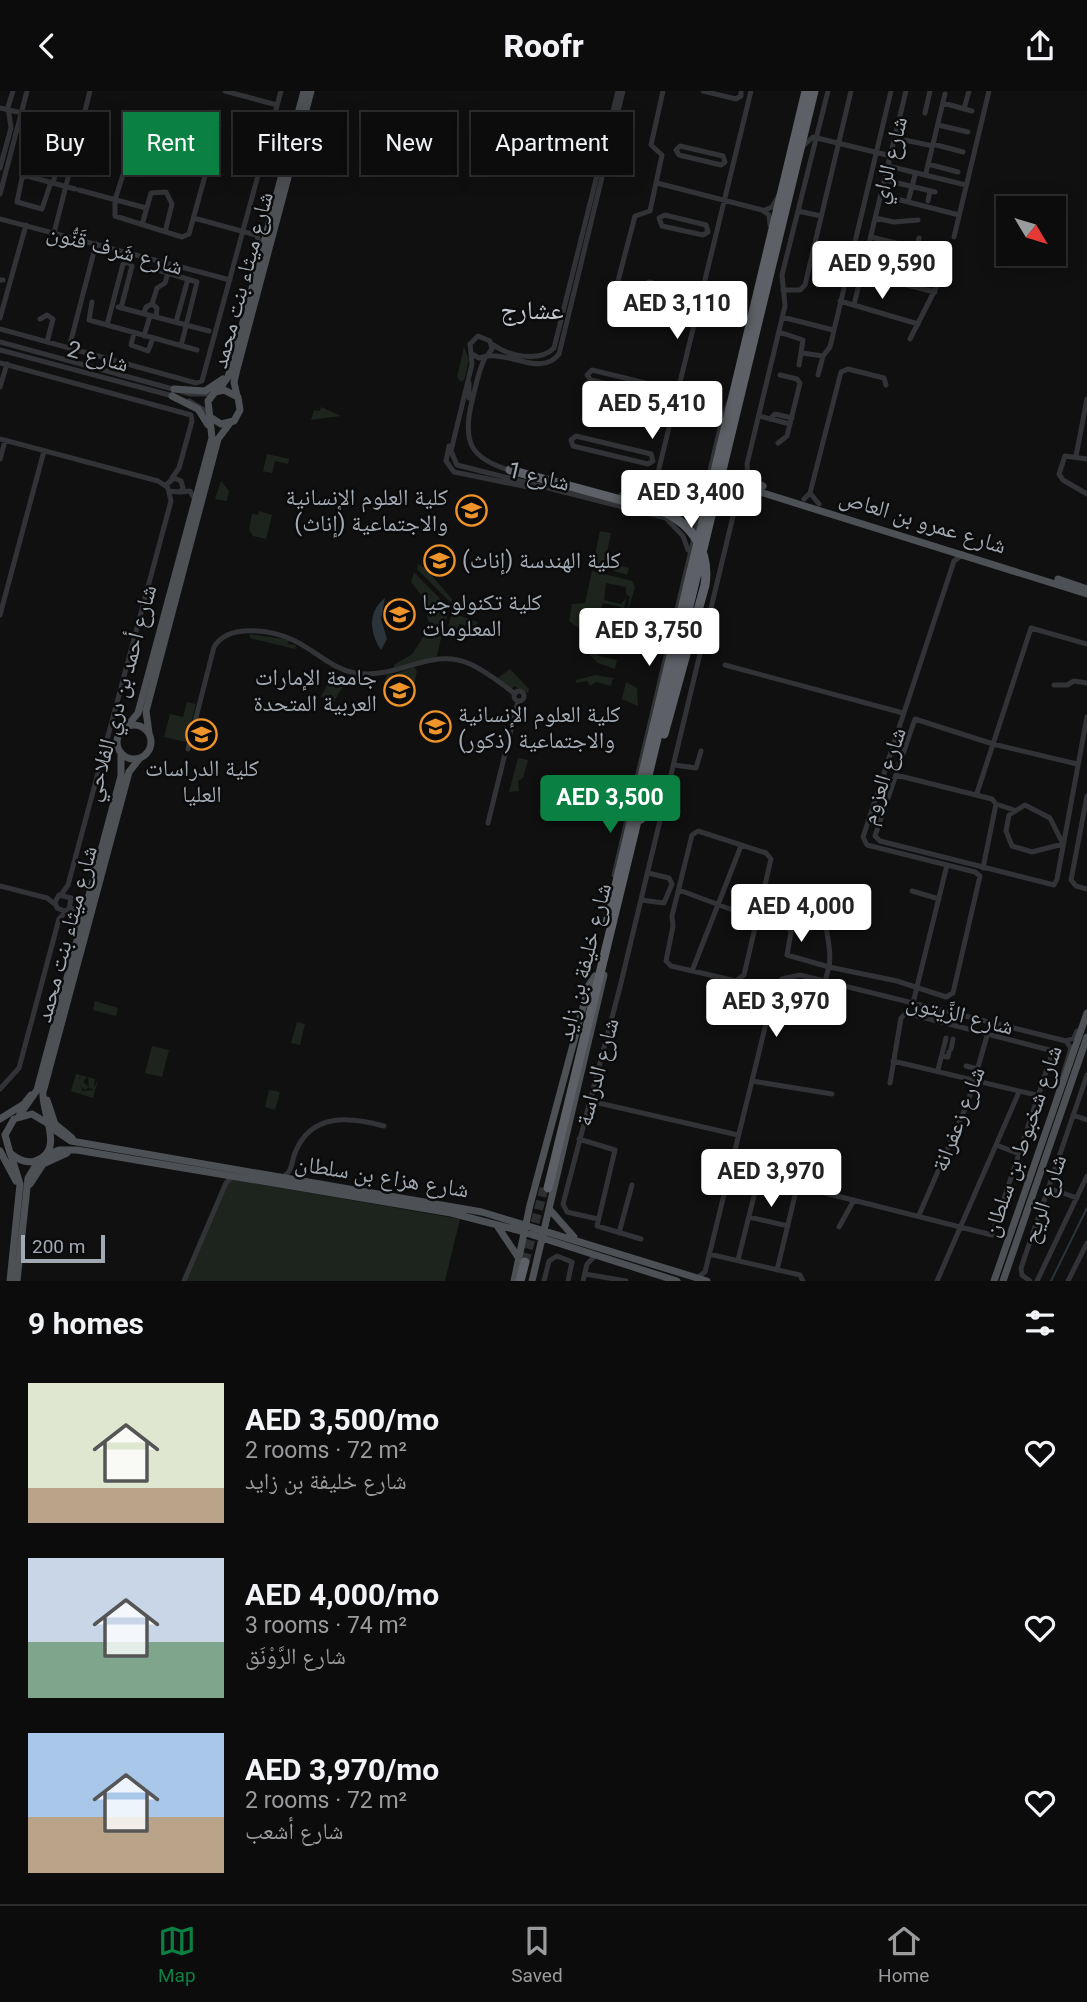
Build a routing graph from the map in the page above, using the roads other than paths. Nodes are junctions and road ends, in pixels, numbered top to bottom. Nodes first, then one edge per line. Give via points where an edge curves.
1 (13, 91) edge
2 (27, 91) edge
3 (90, 91) edge
4 (225, 91) edge
5 (281, 91) edge
6 (304, 91) edge
7 (311, 91) edge
8 (618, 91) edge
9 (623, 91) edge
10 (663, 91) edge
11 (703, 91) edge
12 (806, 91) edge
13 (814, 91) edge
14 (828, 91) edge
15 (851, 91) edge
16 (891, 91) edge
17 (906, 91) edge
18 (930, 91) edge
19 (969, 91) edge
20 (989, 91) edge
21 (713, 92) edge
22 (741, 93) edge
23 (750, 94) edge
24 (945, 94) dead end
25 (943, 103) junction
26 (277, 105) junction
27 (0, 108) edge
28 (964, 109) junction
29 (9, 110) junction
30 (972, 111) dead end
31 (22, 112) edge
32 (21, 113) edge
33 (808, 113) junction
34 (925, 113) dead end
35 (21, 117) edge
36 (938, 125) junction
37 (0, 131) edge
38 (968, 132) dead end
39 (9, 134) junction
40 (814, 138) junction
41 (895, 138) junction
42 (839, 144) junction
43 (933, 145) junction
44 (699, 150) junction
45 (963, 152) dead end
46 (876, 153) junction
47 (891, 156) junction
48 (797, 157) junction
49 (696, 159) junction
50 (725, 162) junction
51 (734, 163) junction
52 (928, 165) junction
53 (888, 166) junction
54 (0, 168) edge
55 (958, 172) dead end
56 (926, 173) dead end
57 (123, 175) edge
58 (206, 175) edge
59 (915, 175) dead end
60 (36, 178) junction
61 (885, 180) junction
62 (52, 182) junction
63 (657, 183) junction
64 (966, 185) junction
65 (65, 186) junction
66 (912, 187) junction
67 (0, 194) edge
68 (779, 194) junction
69 (881, 195) junction
70 (909, 198) dead end
71 (116, 200) junction
72 (725, 200) junction
73 (928, 201) dead end
74 (146, 208) junction
75 (762, 210) junction
76 (798, 211) junction
77 (959, 215) junction
78 (821, 216) junction
79 (194, 218) junction
80 (875, 218) junction
81 (0, 219) edge
82 (682, 219) junction
83 (918, 220) dead end
84 (26, 225) junction
85 (142, 225) junction
86 (268, 225) junction
87 (858, 227) junction
88 (680, 229) junction
89 (873, 229) junction
90 (243, 231) junction
91 (709, 231) junction
92 (165, 232) junction
93 (54, 233) junction
94 (717, 233) junction
95 (256, 235) junction
96 (769, 235) junction
97 (871, 237) junction
98 (954, 237) dead end
99 (919, 238) dead end
100 (96, 244) junction
101 (262, 247) junction
102 (916, 248) junction
103 (913, 259) dead end
104 (158, 270) dead end
105 (944, 272) dead end
106 (168, 273) junction
107 (188, 279) junction
108 (882, 279) dead end
109 (230, 280) junction
110 (5, 281) edge
111 (118, 281) junction
112 (127, 283) junction
113 (666, 286) junction
114 (783, 290) junction
115 (935, 292) junction
116 (664, 296) junction
117 (693, 298) junction
118 (700, 300) junction
119 (183, 301) junction
120 (92, 302) dead end
121 (840, 302) junction
122 (192, 303) junction
123 (152, 304) junction
124 (112, 305) junction
125 (854, 305) junction
126 (121, 308) junction
127 (1, 310) edge
128 (625, 311) dead end
129 (150, 315) junction
130 (782, 317) junction
131 (0, 318) edge
132 (40, 319) dead end
133 (176, 323) junction
134 (918, 324) junction
135 (107, 325) junction
136 (186, 325) junction
137 (0, 329) edge
138 (833, 330) junction
139 (212, 332) junction
140 (779, 332) junction
141 (134, 333) junction
142 (144, 336) junction
143 (153, 338) junction
144 (910, 339) dead end
145 (0, 342) edge
146 (47, 342) junction
147 (491, 342) junction
148 (181, 346) junction
149 (69, 348) junction
150 (140, 349) junction
151 (0, 350) edge
152 (197, 350) dead end
153 (802, 353) junction
154 (472, 354) junction
155 (823, 356) junction
156 (486, 357) junction
157 (233, 360) junction
158 (3, 363) edge
159 (125, 365) junction
160 (799, 365) dead end
161 (136, 366) junction
162 (116, 373) junction
163 (780, 375) dead end
164 (818, 375) dead end
165 (630, 379) junction
166 (127, 380) junction
167 (468, 380) junction
168 (117, 381) junction
169 (886, 385) dead end
170 (0, 387) edge
171 (628, 389) junction
172 (118, 392) junction
173 (173, 393) junction
174 (215, 393) junction
175 (673, 395) junction
176 (238, 397) junction
177 (473, 397) junction
178 (731, 399) junction
179 (1087, 399) edge
180 (209, 414) junction
181 (759, 416) junction
182 (458, 421) junction
183 (791, 421) junction
184 (230, 423) junction
185 (455, 428) junction
186 (2, 440) edge
187 (778, 443) dead end
188 (729, 444) junction
189 (615, 445) junction
190 (210, 446) junction
191 (44, 451) junction
192 (612, 455) junction
193 (1076, 456) junction
194 (0, 459) edge
195 (1087, 459) edge
196 (657, 461) junction
197 (747, 464) junction
198 (179, 468) junction
199 (510, 470) junction
200 (739, 474) junction
201 (171, 479) junction
202 (158, 481) junction
203 (182, 481) junction
204 (200, 481) junction
205 (743, 485) junction
206 (530, 486) junction
207 (543, 488) junction
208 (168, 489) junction
209 (654, 489) dead end
210 (179, 493) junction
211 (810, 493) junction
212 (1087, 494) edge
213 (803, 499) junction
214 (171, 501) junction
215 (195, 501) junction
216 (701, 503) junction
217 (819, 504) junction
218 (681, 509) junction
219 (711, 510) junction
220 (664, 515) junction
221 (944, 548) junction
222 (968, 555) junction
223 (954, 561) junction
224 (686, 564) junction
225 (1087, 589) edge
226 (1087, 594) edge
227 (0, 615) edge
228 (1087, 644) edge
229 (725, 665) dead end
230 (1087, 683) edge
231 (1054, 685) dead end
232 (903, 713) junction
233 (1087, 717) edge
234 (128, 725) junction
235 (149, 733) junction
236 (993, 744) junction
237 (188, 749) dead end
238 (701, 751) dead end
239 (121, 753) junction
240 (140, 758) junction
241 (1077, 764) junction
242 (674, 765) junction
243 (896, 775) junction
244 (644, 792) junction
245 (977, 793) junction
246 (667, 794) junction
247 (1087, 796) edge
248 (996, 804) junction
249 (1014, 810) junction
250 (488, 823) dead end
251 (991, 829) junction
252 (1006, 831) junction
253 (632, 843) junction
254 (1063, 844) junction
255 (741, 846) junction
256 (947, 866) junction
257 (983, 868) junction
258 (648, 873) junction
259 (68, 885) junction
260 (0, 886) edge
261 (614, 890) junction
262 (679, 890) junction
263 (1087, 890) edge
264 (912, 891) dead end
265 (60, 895) junction
266 (47, 898) junction
267 (71, 899) junction
268 (88, 899) junction
269 (939, 899) junction
270 (641, 900) junction
271 (719, 903) junction
272 (57, 906) junction
273 (68, 909) junction
274 (803, 912) dead end
275 (83, 918) junction
276 (59, 919) junction
277 (757, 919) junction
278 (613, 923) junction
279 (829, 967) junction
280 (692, 971) junction
281 (595, 976) junction
282 (825, 981) junction
283 (917, 988) junction
284 (913, 1003) junction
285 (1087, 1005) edge
286 (1087, 1013) edge
287 (991, 1022) junction
288 (988, 1033) junction
289 (1087, 1037) edge
290 (1066, 1041) junction
291 (942, 1056) junction
292 (53, 1057) junction
293 (893, 1061) junction
294 (966, 1066) dead end
295 (978, 1069) junction
296 (938, 1070) junction
297 (42, 1072) junction
298 (1087, 1075) edge
299 (976, 1079) junction
300 (752, 1081) junction
301 (890, 1083) dead end
302 (1085, 1085) edge
303 (0, 1089) edge
304 (1019, 1091) junction
305 (832, 1094) dead end
306 (1040, 1096) junction
307 (1056, 1099) junction
308 (590, 1101) junction
309 (1077, 1103) junction
310 (1087, 1106) edge
311 (1073, 1115) junction
312 (16, 1118) junction
313 (0, 1119) edge
314 (1087, 1120) edge
315 (0, 1125) edge
316 (48, 1125) junction
317 (384, 1126) dead end
318 (738, 1135) junction
319 (579, 1139) junction
320 (78, 1142) junction
321 (0, 1144) edge
322 (996, 1145) junction
323 (6, 1152) edge
324 (97, 1153) junction
325 (780, 1153) dead end
326 (1020, 1154) junction
327 (42, 1157) junction
328 (543, 1159) junction
329 (292, 1167) junction
330 (730, 1169) junction
331 (219, 1173) junction
332 (235, 1176) junction
333 (759, 1176) junction
334 (1087, 1177) edge
335 (277, 1178) junction
336 (768, 1179) junction
337 (226, 1183) junction
338 (632, 1185) dead end
339 (323, 1186) junction
340 (797, 1187) junction
341 (1048, 1188) junction
342 (1077, 1198) junction
343 (854, 1200) junction
344 (530, 1205) junction
345 (482, 1212) junction
346 (551, 1212) junction
347 (919, 1215) junction
348 (749, 1217) junction
349 (474, 1219) junction
350 (598, 1219) junction
351 (23, 1223) junction
352 (788, 1226) junction
353 (839, 1227) dead end
354 (960, 1227) junction
355 (534, 1231) junction
356 (619, 1233) junction
357 (641, 1239) dead end
358 (577, 1240) junction
359 (1087, 1243) edge
360 (559, 1244) junction
361 (589, 1244) junction
362 (582, 1252) junction
363 (709, 1254) junction
364 (595, 1256) junction
365 (523, 1258) junction
366 (738, 1260) junction
367 (587, 1264) junction
368 (778, 1270) junction
369 (705, 1272) junction
370 (694, 1277) junction
371 (584, 1278) edge
372 (606, 1280) edge
373 (10, 1281) edge
374 (17, 1281) edge
375 (184, 1281) edge
376 (514, 1281) edge
377 (523, 1281) edge
378 (532, 1281) edge
379 (544, 1281) edge
380 (568, 1281) edge
381 (626, 1281) edge
382 (677, 1281) edge
383 (707, 1281) edge
384 (714, 1281) edge
385 (803, 1281) edge
386 (937, 1281) edge
387 (994, 1281) edge
388 (1003, 1281) edge
389 (1030, 1281) edge
390 (1037, 1281) edge
391 (1068, 1281) edge

1 - 29 street
2 - 31 street
3 - 65 street
4 - 26 street
5 - 26 street
6 - 86 main road, شارع ميثاء بنت محمد
7 - 176 main road, شارع ميثاء بنت محمد via 237,369 234,386
8 - 147 street via 554,348 535,357
9 - 156 street via 559,354 541,365 501,355
10 - 63 street via 651,145 662,155
11 - 21 street
12 - 68 highway, شارع خليفة بن زايد
13 - 33 highway, شارع خليفة بن زايد
14 - 40 street
15 - 42 street
16 - 46 street
17 - 41 street, شارع الراي
18 - 34 street
19 - 28 street
20 - 64 street
21 - 22 street via 736,99
22 - 23 street
23 - 51 street
24 - 25 street
25 - 28 street
25 - 36 street
26 - 90 street
27 - 29 street
28 - 30 street
29 - 32 street
29 - 39 street
33 - 40 street
33 - 48 highway, شارع خليفة بن زايد
35 - 67 street
36 - 38 street
36 - 43 street
37 - 39 street
39 - 54 street
40 - 42 street
40 - 48 street
40 - 76 street
41 - 43 street
41 - 47 street, شارع الراي
42 - 46 street
42 - 78 street
43 - 45 street
43 - 52 street
44 - 49 street
44 - 49 street via 676,149 678,155
44 - 50 street via 723,156
46 - 47 street
46 - 87 street
47 - 53 street, شارع الراي
48 - 188 highway, شارع خليفة بن زايد
49 - 50 street
50 - 51 street
51 - 72 street
52 - 55 street
52 - 56 street
53 - 61 street, شارع الراي
53 - 64 street
57 - 71 street
58 - 79 street
59 - 66 street
60 - 62 street
60 - 62 street via 23,177 19,204 42,209
60 - 62 street via 53,115 68,114
61 - 66 street
61 - 69 street, شارع الراي
62 - 65 street
63 - 72 street
63 - 128 street via 650,211 634,218 618,281 630,291
64 - 77 street
65 - 71 street
65 - 93 street
66 - 70 street
66 - 73 street via 933,192
68 - 75 street via 772,207
68 - 96 highway, شارع خليفة بن زايد
69 - 77 street
69 - 80 street, شارع الراي
71 - 74 street
71 - 85 street via 113,213 117,218
72 - 75 street
72 - 94 street
74 - 85 street
74 - 92 street via 153,192 170,195
75 - 96 street via 770,217
76 - 78 street
76 - 114 street via 782,275
77 - 98 street
78 - 114 street via 804,286
79 - 90 street
79 - 92 street via 187,236
80 - 83 street
80 - 89 street, شارع الراي
81 - 84 street, شارع شَرف قَنُّون
82 - 88 street
82 - 88 street via 663,215 659,220 662,226
82 - 91 street via 706,225
84 - 93 street, شارع شَرف قَنُّون
84 - 110 street
85 - 92 street
86 - 95 street
86 - 101 main road, شارع ميثاء بنت محمد
87 - 89 street, شارع الراي
87 - 121 street
88 - 91 street via 703,235
89 - 97 street, شارع الراي
90 - 95 street
90 - 109 street
91 - 94 street
93 - 100 street, شارع شَرف قَنُّون
94 - 118 street
95 - 101 street
96 - 178 highway, شارع خليفة بن زايد
97 - 102 street
97 - 125 street, شارع الراي
99 - 102 street
100 - 109 street, شارع شَرف قَنُّون
100 - 149 street
101 - 157 main road, شارع ميثاء بنت محمد
102 - 103 street
104 - 106 street
105 - 115 street
106 - 107 street
106 - 123 street
107 - 119 street
107 - 122 street via 197,282
108 - 115 street
109 - 139 street
110 - 127 street
111 - 112 street
111 - 112 street via 128,262 132,266
111 - 124 street
112 - 126 street
113 - 116 street
113 - 116 street via 649,282 643,286 646,292
113 - 117 street
114 - 130 street
115 - 134 street
116 - 117 street via 688,302
117 - 118 street
118 - 175 street
119 - 122 street
119 - 133 street
120 - 135 street via 87,319
121 - 125 street
121 - 138 street
122 - 136 street
123 - 129 street via 146,307
123 - 129 street via 157,308
124 - 126 street
124 - 135 street
125 - 134 street
126 - 129 street
127 - 131 street
129 - 133 street
129 - 142 street
130 - 138 street
130 - 140 street
132 - 146 street via 53,319
133 - 136 street
134 - 144 street
135 - 141 street
136 - 139 street
136 - 148 street
137 - 146 street, شارع 2
138 - 155 street
139 - 161 street, شارع 2 via 204,378 196,383
140 - 153 street via 801,338
140 - 181 street
141 - 142 street
141 - 150 street via 132,347
142 - 143 street
143 - 148 street
143 - 150 street via 149,350
145 - 162 street
146 - 149 street, شارع 2
147 - 154 street via 482,336 475,338
147 - 156 street
148 - 152 street
149 - 159 street, شارع 2
150 - 161 street
151 - 168 street
153 - 155 street
153 - 160 street
154 - 156 street
154 - 167 street, شارع 1
155 - 164 street
156 - 177 street, شارع 1
157 - 173 main road via 212,388
157 - 174 main road, شارع ميثاء بنت محمد via 228,377
158 - 170 street
158 - 172 street
159 - 161 street, شارع 2
159 - 162 street
159 - 166 street
162 - 166 street
163 - 183 street via 800,382
165 - 171 street
165 - 171 street via 592,370 587,373 589,379
165 - 175 street via 666,388
166 - 168 street
166 - 172 street
166 - 173 street
167 - 177 street via 468,398
167 - 182 street, شارع 1
168 - 172 street
169 - 211 street via 884,378 850,370 840,374
171 - 175 street
172 - 198 street via 191,415
173 - 174 street
173 - 180 street
173 - 190 main road via 201,413
174 - 176 main road via 229,391
174 - 180 main road via 207,404
175 - 196 street
176 - 184 main road via 239,414
177 - 199 street, شارع 1 via 467,424 470,444 483,460
178 - 216 street
178 - 261 highway, شارع خليفة بن زايد
179 - 193 street
180 - 184 main road via 217,422
180 - 190 main road
181 - 183 street via 770,419 775,414
181 - 197 street
182 - 185 street, شارع 1
182 - 206 street, شارع 1 via 451,451 457,465
182 - 207 street via 453,449 460,463
183 - 187 street via 785,441
184 - 235 main road via 218,439 146,711
185 - 206 street, شارع 1 via 449,455 455,468
185 - 207 street via 446,458 454,472 509,486
186 - 191 street
186 - 194 street
188 - 200 main road via 726,470
188 - 219 highway, شارع خليفة بن زايد
189 - 192 street
189 - 192 street via 576,436 571,440 573,446
189 - 196 street via 651,454
190 - 204 main road
191 - 202 street
191 - 227 street
192 - 196 street via 648,464
193 - 195 street
193 - 212 street via 1063,458 1060,477
196 - 209 street
197 - 200 street
197 - 205 street
198 - 201 street
198 - 203 street
199 - 218 street, شارع 1
199 - 220 highway
200 - 205 main road
200 - 205 main road via 734,479
201 - 202 street
201 - 203 street
201 - 208 street
202 - 208 street
203 - 204 street via 191,488
203 - 210 street
204 - 215 main road
205 - 213 main road, شارع عمرو بن العاص
205 - 219 main road via 721,486
205 - 221 main road, شارع عمرو بن العاص
205 - 242 street, شارع الدراسة
206 - 207 street, شارع 1
207 - 220 street, شارع 1
208 - 210 street
208 - 214 street, شارع أحمد بن دري الفلاحي
210 - 214 street, شارع أحمد بن دري الفلاحي
210 - 215 street via 190,491
211 - 213 street
211 - 217 street
213 - 217 main road, شارع عمرو بن العاص
214 - 259 street, شارع أحمد بن دري الفلاحي
215 - 234 main road via 138,713
216 - 218 street, شارع 1
216 - 224 street
217 - 225 main road, شارع عمرو بن العاص
218 - 220 street via 682,521
219 - 244 highway, شارع خليفة بن زايد
220 - 224 street via 685,539
220 - 244 highway via 687,527 700,545 706,572 704,592
221 - 222 main road, شارع عمرو بن العاص
221 - 223 street
222 - 223 street via 960,554
222 - 226 main road, شارع عمرو بن العاص
223 - 232 street, شارع العزوم
224 - 261 street
228 - 236 street via 1031,628
229 - 232 street
230 - 231 street
232 - 256 street, شارع العزوم via 863,839 867,845
233 - 241 street
234 - 235 main road via 140,725
234 - 239 main road via 117,737
235 - 240 main road via 150,748
236 - 241 street
236 - 243 street via 915,719
236 - 245 street
237 - 250 street via 214,647 230,632 282,636 336,668 369,675 384,675 433,659 454,659 474,666 515,694 518,701
238 - 242 street via 696,768
239 - 240 main road
239 - 268 main road, شارع ميثاء بنت محمد via 122,771
240 - 292 main road, شارع ميثاء بنت محمد via 129,772
241 - 254 street
242 - 246 street, شارع الدراسة
243 - 245 street
243 - 257 street via 875,836
244 - 253 highway, شارع خليفة بن زايد
245 - 248 street
246 - 253 highway via 644,812
246 - 258 street, شارع الدراسة
247 - 263 street via 1071,880
248 - 249 street
248 - 251 street
249 - 252 street
249 - 254 street via 1025,805 1040,810
251 - 252 street
251 - 257 street
252 - 254 street via 1012,846 1019,850 1040,852
253 - 278 highway, شارع خليفة بن زايد
254 - 257 street via 1054,885
255 - 262 street via 694,832
255 - 271 street
255 - 277 street via 766,853 771,859
256 - 269 street
256 - 283 street, شارع العزوم via 978,873 978,894 952,995
258 - 270 street, شارع الدراسة
258 - 270 street via 669,878 671,884 663,904
259 - 265 street, شارع أحمد بن دري الفلاحي
259 - 267 street, شارع أحمد بن دري الفلاحي
260 - 266 street
261 - 281 highway, شارع خليفة بن زايد
262 - 271 street
262 - 280 street via 666,961
264 - 269 street
265 - 266 street
265 - 267 street
265 - 272 street, شارع أحمد بن دري الفلاحي
266 - 272 street
267 - 268 street via 80,905
267 - 273 street
268 - 275 main road, شارع ميثاء بنت محمد
269 - 283 street
270 - 308 street, شارع الدراسة
271 - 277 street
271 - 280 street
272 - 273 street
272 - 276 street
273 - 275 street via 79,909
273 - 276 street
274 - 279 street via 805,901 813,900 826,909
275 - 297 main road, شارع ميثاء بنت محمد
276 - 303 street via 19,1068
277 - 279 street via 790,927 788,956
277 - 280 street via 741,979 733,982
278 - 281 highway, شارع خليفة بن زايد via 546,1188
278 - 346 main road via 614,936
279 - 282 street
279 - 283 street
281 - 328 main road
282 - 284 street, شارع الزَّيتون
282 - 300 street, شارع الزَّيتون via 795,974 778,982
283 - 284 street
284 - 287 street, شارع الزَّيتون
285 - 290 street via 1076,1036
286 - 307 main road, شارع شخبوط بن سلطان
287 - 288 street, شارع زعفرانة
287 - 290 street, شارع الزَّيتون
288 - 293 street via 909,1013 901,1018
288 - 295 street, شارع زعفرانة
288 - 306 street via 1051,1049 1054,1055
289 - 388 main road, شارع شخبوط بن سلطان
290 - 307 street via 1071,1048
291 - 291 street via 949,1044 947,1057
291 - 296 street
292 - 316 main road, شارع ميثاء بنت محمد via 43,1092
292 - 320 main road via 48,1110 58,1128
293 - 296 street
293 - 301 street
294 - 295 street
295 - 299 street, شارع زعفرانة
296 - 299 street
297 - 312 main road, شارع ميثاء بنت محمد via 34,1099
297 - 313 main road via 27,1101
298 - 302 street, شارع الريح
299 - 304 street
299 - 347 street, شارع زعفرانة
300 - 305 street
300 - 318 street, شارع الزَّيتون
302 - 309 street, شارع الريح
304 - 306 street
304 - 322 street
306 - 326 street
307 - 387 main road, شارع شخبوط بن سلطان
308 - 318 street
308 - 319 street, شارع الدراسة
309 - 310 street
309 - 311 street, شارع الريح
311 - 314 street
311 - 341 street, شارع الريح
312 - 315 main road
312 - 316 main road via 37,1116
312 - 323 main road via 5,1135
316 - 320 main road, شارع هزاع بن سلطان via 61,1137
316 - 327 main road via 52,1139
317 - 329 street via 346,1117 323,1123 302,1140
318 - 330 street, شارع الزَّيتون
319 - 350 street, شارع الدراسة via 563,1207
319 - 350 street via 615,1150
320 - 335 main road, شارع هزاع بن سلطان
321 - 323 main road
322 - 326 street
322 - 354 street
323 - 327 main road via 28,1162
323 - 373 main road via 19,1176
324 - 327 main road, شارع هزاع بن سلطان via 64,1149
324 - 331 main road, شارع هزاع بن سلطان
324 - 351 main road via 62,1154 40,1167 31,1182
325 - 336 street
326 - 354 street via 993,1234
327 - 351 main road via 29,1174
328 - 344 main road
328 - 355 main road via 532,1210
329 - 335 street
329 - 339 street via 296,1178
330 - 333 street
330 - 363 street, شارع الزَّيتون
331 - 332 main road, شارع هزاع بن سلطان
331 - 337 street
332 - 337 street
332 - 349 main road, شارع هزاع بن سلطان
333 - 336 street
333 - 348 street
334 - 342 street, شارع الريح
335 - 339 main road, شارع هزاع بن سلطان
336 - 340 street
337 - 375 street
338 - 356 street
339 - 345 main road, شارع هزاع بن سلطان
340 - 343 street
340 - 352 street
341 - 342 street
341 - 389 street, شارع الريح via 1021,1268
342 - 390 street, شارع الريح
343 - 347 street
343 - 353 street
344 - 345 main road via 516,1217
344 - 355 main road
345 - 355 main road, شارع هزاع بن سلطان
346 - 355 main road
346 - 358 main road
347 - 354 street
348 - 352 street
348 - 366 street
349 - 355 main road, شارع هزاع بن سلطان
349 - 365 main road via 502,1230
350 - 356 street via 598,1227
351 - 374 main road
352 - 368 street
354 - 386 street
355 - 358 main road, شارع هزاع بن سلطان
355 - 360 main road, شارع هزاع بن سلطان
355 - 361 main road
355 - 365 main road
355 - 378 main road via 538,1251
356 - 357 street
358 - 361 main road, شارع هزاع بن سلطان
359 - 391 street
360 - 362 main road, شارع هزاع بن سلطان
360 - 378 main road via 543,1253
361 - 370 main road, شارع هزاع بن سلطان
362 - 364 main road, شارع هزاع بن سلطان
362 - 367 street
363 - 366 street
363 - 369 street, شارع الزَّيتون
364 - 367 street
364 - 382 main road, شارع هزاع بن سلطان
365 - 376 main road
365 - 377 highway
366 - 368 street
367 - 371 street
368 - 385 street via 800,1275
369 - 370 street
369 - 384 street
370 - 383 main road, شارع هزاع بن سلطان
371 - 372 street
372 - 381 street
379 - 380 street via 549,1261 557,1256 572,1262

